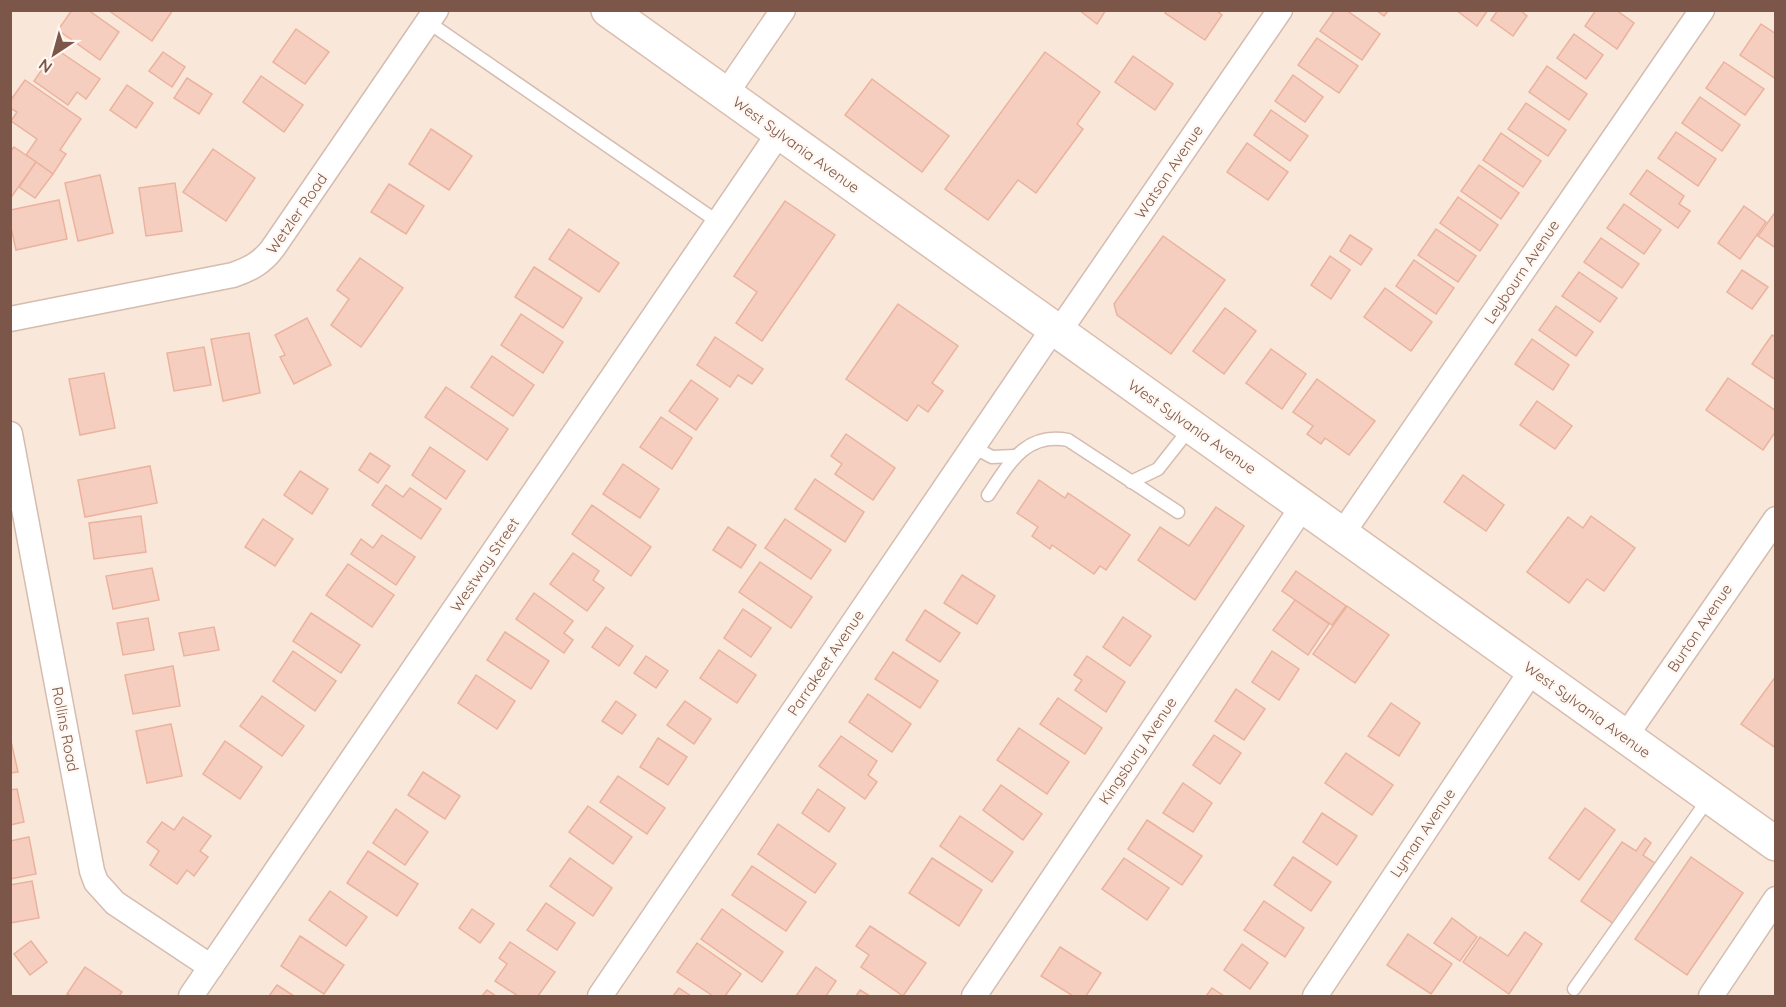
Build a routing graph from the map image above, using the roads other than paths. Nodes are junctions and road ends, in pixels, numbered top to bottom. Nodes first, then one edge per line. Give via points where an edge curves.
1 (608, 10) edge
2 (783, 10) edge
3 (1280, 10) edge
4 (1702, 10) edge
5 (432, 16) edge
6 (725, 94) junction
7 (778, 133) junction
8 (718, 222) junction
9 (10, 318) edge
10 (1056, 331) junction
11 (1191, 426) junction
12 (10, 434) edge
13 (973, 447) junction
14 (1014, 456) junction
15 (1131, 482) junction
16 (988, 495) dead end
17 (1303, 506) junction
18 (1178, 512) dead end
19 (1776, 519) edge
20 (1342, 534) junction
21 (1532, 670) junction
22 (1626, 737) junction
23 (1709, 797) junction
24 (1776, 844) edge
25 (1776, 899) edge
26 (211, 967) junction
27 (1574, 989) dead end
28 (191, 996) edge
29 (600, 996) edge
30 (974, 996) edge
31 (1315, 996) edge
32 (1711, 996) edge

1 - 6 main road, West Sylvania Avenue
2 - 6 street
3 - 10 street, Watson Avenue
4 - 20 street, Leybourn Avenue
5 - 8 lane
5 - 9 street, Wetzler Road via 266,258 233,275
6 - 7 main road, West Sylvania Avenue
7 - 8 street, Westway Street
7 - 10 main road, West Sylvania Avenue
8 - 26 street, Westway Street
10 - 11 main road, West Sylvania Avenue
10 - 13 street, Parrakeet Avenue
11 - 15 lane via 1158,469
11 - 17 main road, West Sylvania Avenue
12 - 26 street, Rollins Road via 96,882 115,903
13 - 14 lane via 992,457
13 - 29 street, Parrakeet Avenue
14 - 15 lane via 1052,437 1068,440
14 - 16 lane
15 - 18 lane
17 - 20 main road, West Sylvania Avenue
17 - 30 street, Kingsbury Avenue
19 - 22 street, Burton Avenue
20 - 21 main road, West Sylvania Avenue
21 - 22 main road, West Sylvania Avenue
21 - 31 street, Lyman Avenue
22 - 23 main road, West Sylvania Avenue
23 - 24 main road, West Sylvania Avenue
23 - 27 lane
25 - 32 street
26 - 28 street, Westway Street

